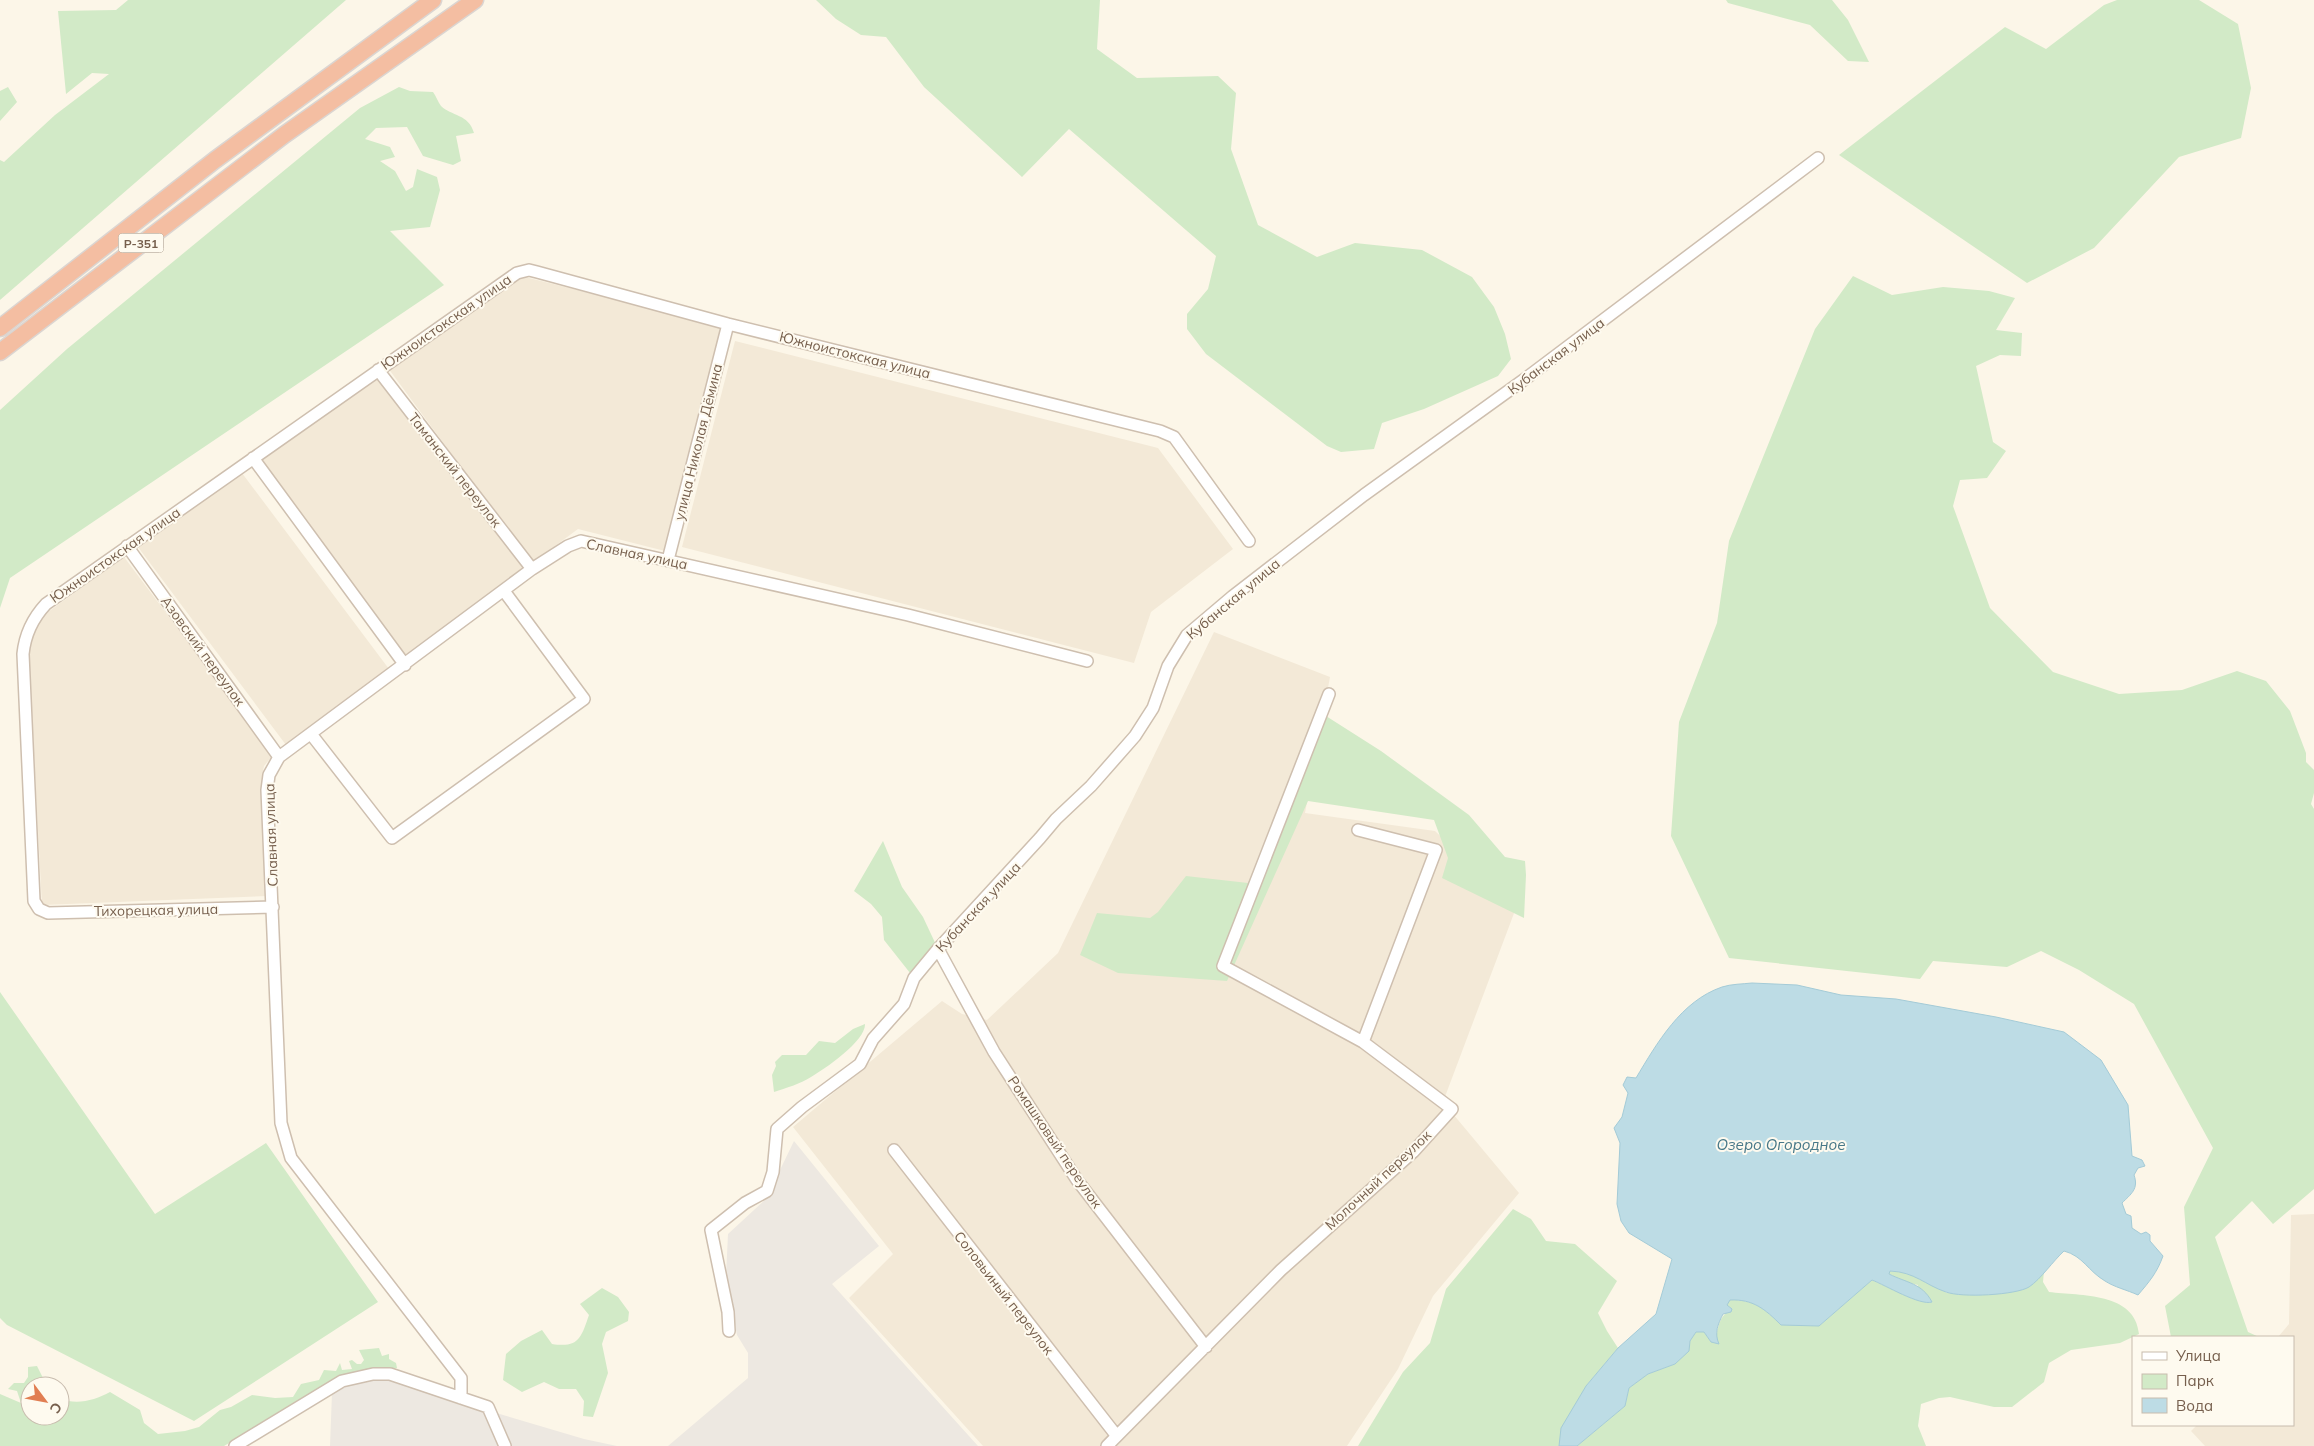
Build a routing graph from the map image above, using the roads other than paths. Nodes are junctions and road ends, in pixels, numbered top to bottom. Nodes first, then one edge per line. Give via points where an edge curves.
1 (433, 0) edge
2 (475, 0) edge
3 (1818, 158) dead end
4 (728, 324) junction
5 (0, 328) edge
6 (0, 352) edge
7 (378, 370) junction
8 (253, 458) junction
9 (1249, 541) dead end
10 (127, 546) junction
11 (668, 560) junction
12 (532, 570) junction
13 (504, 591) junction
14 (1087, 661) dead end
15 (405, 665) junction
16 (1329, 694) dead end
17 (311, 734) junction
18 (279, 757) junction
19 (1358, 830) dead end
20 (273, 907) junction
21 (39, 909) joint
22 (938, 949) junction
23 (1362, 1042) junction
24 (894, 1150) dead end
25 (729, 1331) dead end
26 (1206, 1346) junction
27 (461, 1398) junction
28 (1116, 1435) junction
29 (235, 1446) edge
30 (505, 1446) edge
31 (1107, 1446) edge

1 - 5 highway, Р-351 via 215,160
2 - 6 highway, Р-351 via 284,135
3 - 22 street, Кубанская улица via 1512,390 1364,495 1187,635 1168,666 1153,708 1135,736
4 - 7 street, Южноистокская улица via 524,271 510,277
4 - 9 street, Южноистокская улица via 1160,431 1174,437
4 - 11 street, улица Николая Дёмина
7 - 8 street, Южноистокская улица
7 - 12 street, Таманский переулок
8 - 10 street, Южноистокская улица
8 - 15 street
10 - 18 street, Азовский переулок
10 - 21 street, Южноистокская улица via 46,604 32,622 24,644 34,901
11 - 12 street, Славная улица via 581,541
11 - 14 street, Славная улица via 908,615
12 - 13 street, Славная улица
13 - 15 street, Славная улица
13 - 17 street via 584,699 392,838
15 - 17 street, Славная улица
16 - 23 street via 1223,966
17 - 18 street, Славная улица
18 - 20 street, Славная улица via 269,775 267,790
19 - 23 street via 1436,850
20 - 21 street, Тихорецкая улица via 48,913
20 - 27 street, Славная улица via 281,1123 291,1158 461,1378
22 - 25 street, Кубанская улица via 914,978 904,1004 873,1039 860,1064 777,1129 773,1172 767,1191 744,1203 711,1230
22 - 26 street, Ромашковый переулок via 994,1052 1077,1180
23 - 26 street, Молочный переулок via 1452,1108 1413,1152 1281,1270
24 - 28 street, Соловьиный переулок
26 - 28 street, Молочный переулок
27 - 29 street via 390,1374 342,1380
27 - 30 street via 488,1407
28 - 31 street, Молочный переулок

